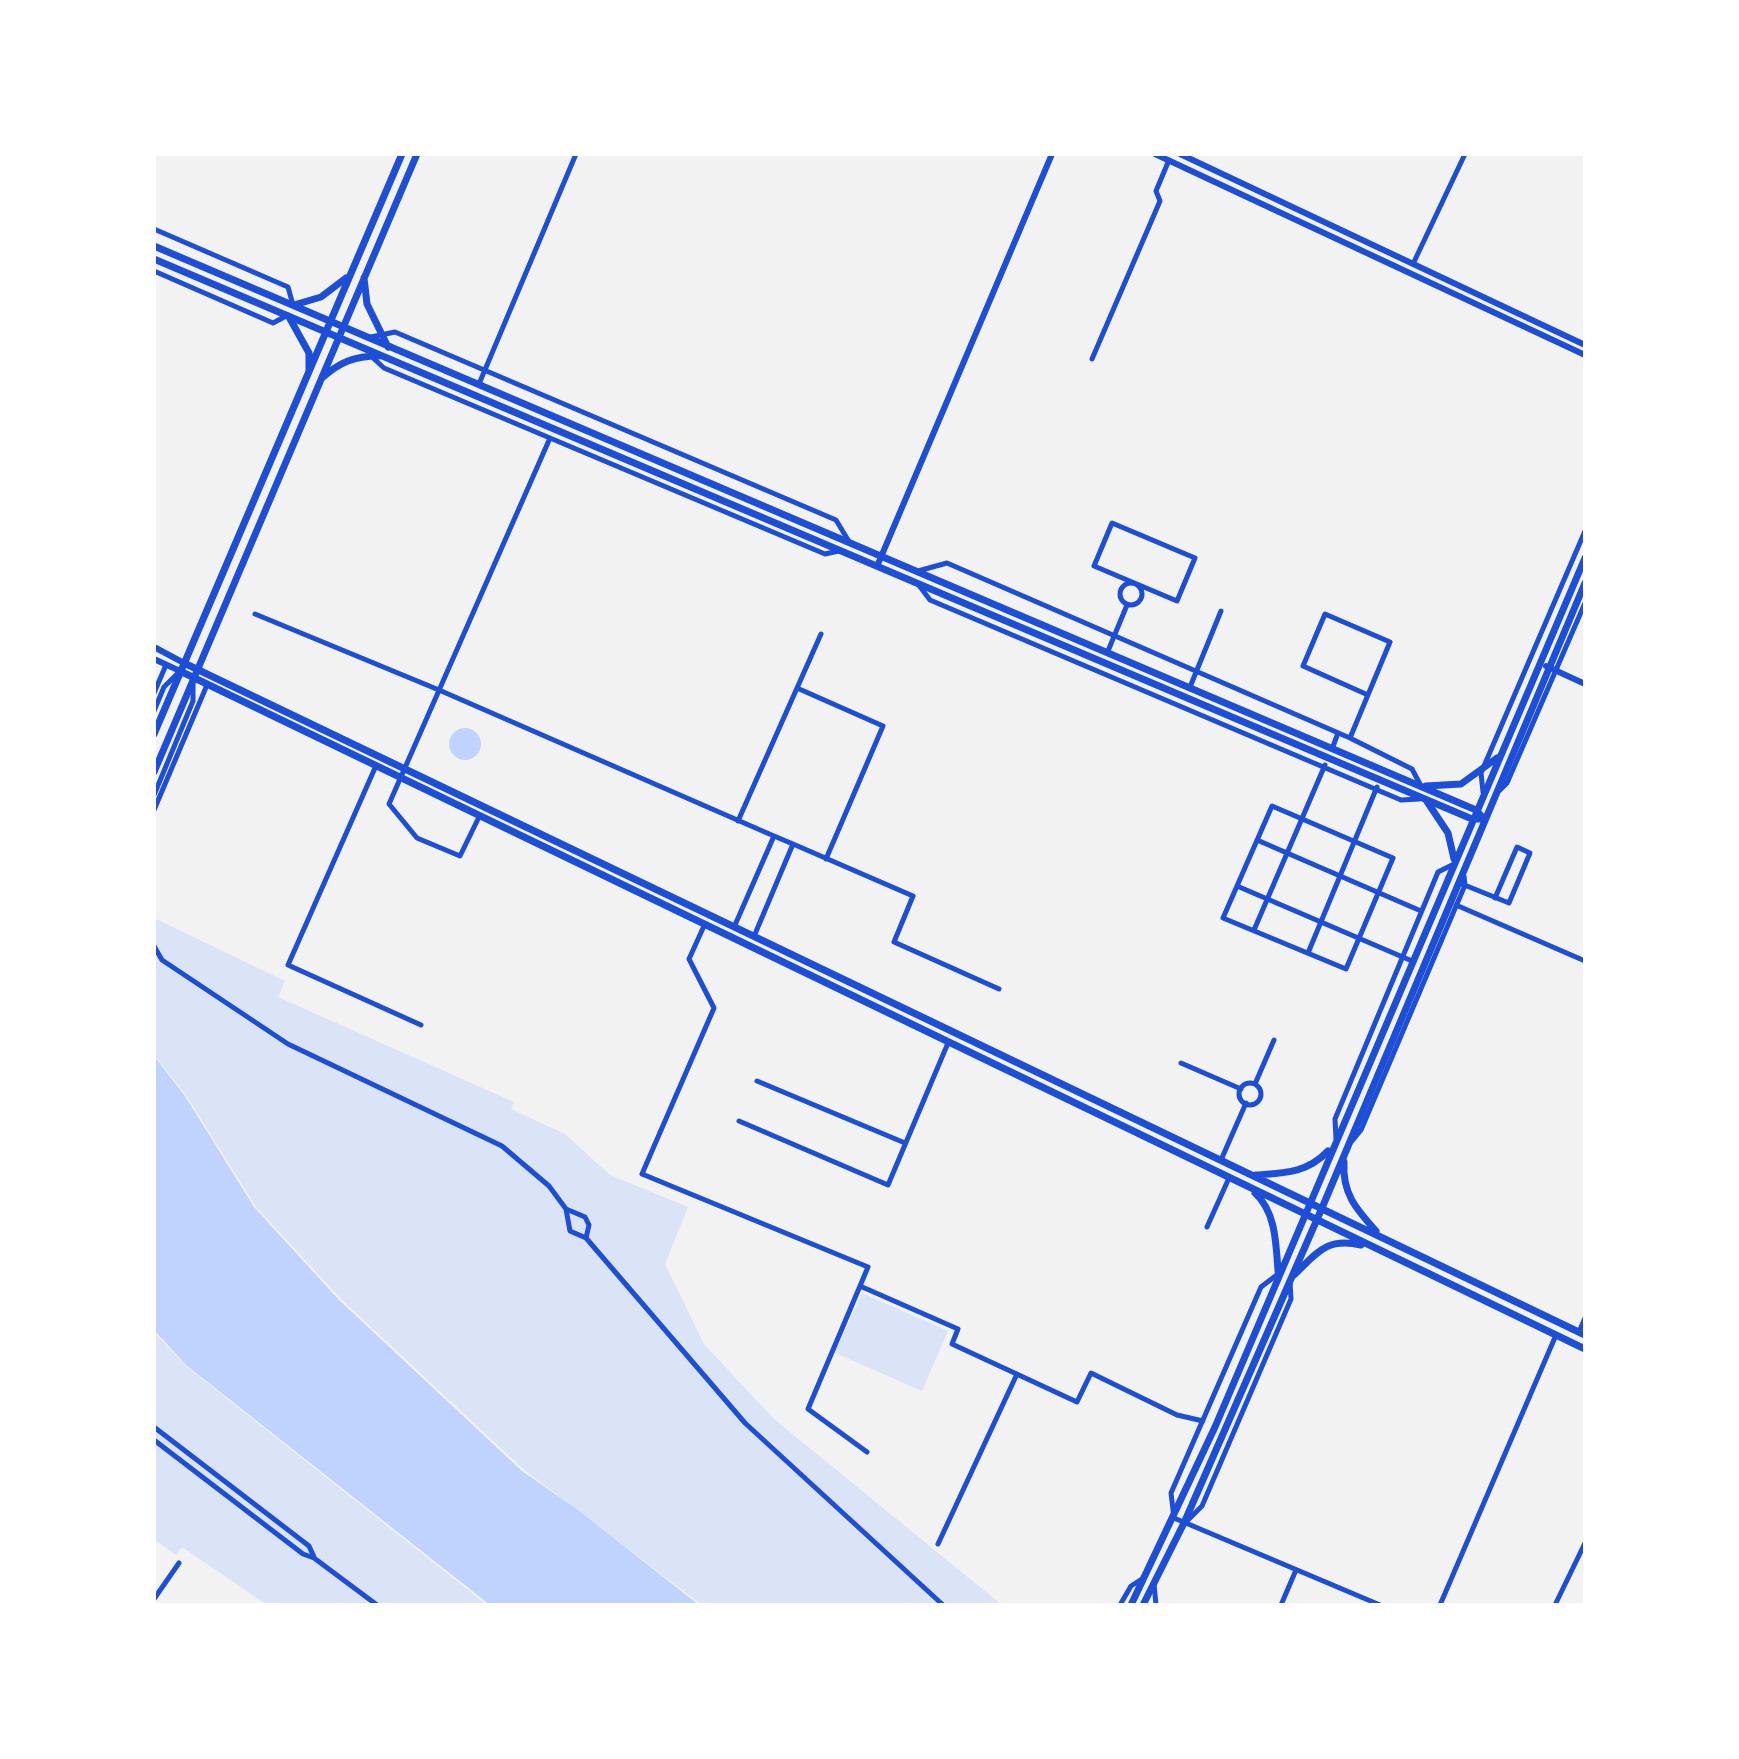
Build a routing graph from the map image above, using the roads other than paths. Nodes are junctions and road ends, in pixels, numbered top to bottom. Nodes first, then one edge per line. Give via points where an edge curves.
1 (402, 154) edge
2 (417, 154) edge
3 (576, 154) edge
4 (1052, 154) edge
5 (1155, 154) edge
6 (1180, 154) edge
7 (1465, 154) edge
8 (1169, 160) junction
9 (154, 229) edge
10 (154, 246) edge
11 (154, 259) edge
12 (1413, 264) junction
13 (352, 270) junction
14 (154, 271) edge
15 (364, 277) junction
16 (293, 306) junction
17 (288, 315) junction
18 (330, 322) junction
19 (342, 327) junction
20 (326, 332) junction
21 (382, 334) junction
22 (338, 337) junction
23 (368, 338) junction
24 (1585, 345) edge
25 (388, 347) junction
26 (363, 348) junction
27 (1585, 355) edge
28 (370, 356) junction
29 (384, 356) junction
30 (1092, 359) dead end
31 (485, 371) junction
32 (309, 374) junction
33 (321, 380) junction
34 (479, 384) junction
35 (550, 438) junction
36 (1585, 531) edge
37 (848, 540) junction
38 (846, 550) junction
39 (1585, 558) edge
40 (880, 560) junction
41 (918, 571) junction
42 (916, 580) junction
43 (1575, 580) junction
44 (1135, 583) junction
45 (1585, 584) edge
46 (1585, 603) edge
47 (1127, 605) junction
48 (1221, 611) dead end
49 (255, 614) dead end
50 (821, 634) dead end
51 (1114, 636) junction
52 (154, 647) edge
53 (1108, 651) junction
54 (154, 659) edge
55 (184, 663) junction
56 (1539, 663) junction
57 (166, 665) junction
58 (1553, 669) junction
59 (197, 670) junction
60 (180, 671) junction
61 (1197, 672) junction
62 (194, 678) junction
63 (1585, 684) edge
64 (207, 685) junction
65 (1190, 687) junction
66 (168, 688) junction
67 (797, 688) junction
68 (1529, 688) junction
69 (439, 690) junction
70 (154, 693) edge
71 (1515, 694) junction
72 (1368, 695) junction
73 (189, 699) junction
74 (154, 711) edge
75 (1338, 733) junction
76 (154, 734) edge
77 (1350, 738) junction
78 (1332, 749) junction
79 (1328, 757) junction
80 (1499, 757) junction
81 (1324, 767) junction
82 (375, 768) junction
83 (154, 772) edge
84 (1481, 773) junction
85 (1380, 779) junction
86 (1421, 786) junction
87 (1376, 789) junction
88 (1483, 792) junction
89 (154, 795) edge
90 (1424, 799) junction
91 (154, 810) edge
92 (1476, 810) junction
93 (479, 817) junction
94 (1302, 819) junction
95 (1472, 819) junction
96 (1484, 819) junction
97 (738, 821) junction
98 (774, 836) junction
99 (1257, 840) junction
100 (1354, 841) junction
101 (793, 844) junction
102 (1287, 853) junction
103 (826, 859) junction
104 (1453, 862) junction
105 (1340, 876) junction
106 (1462, 883) junction
107 (1237, 886) junction
108 (1378, 892) junction
109 (1495, 898) junction
110 (1267, 899) junction
111 (1456, 905) junction
112 (1421, 911) junction
113 (1321, 922) junction
114 (735, 925) junction
115 (704, 926) junction
116 (1254, 930) junction
117 (755, 934) junction
118 (1359, 938) junction
119 (154, 946) edge
120 (1308, 953) junction
121 (154, 957) edge
122 (1403, 957) junction
123 (162, 960) junction
124 (1412, 961) junction
125 (1585, 961) edge
126 (999, 989) dead end
127 (421, 1025) dead end
128 (1274, 1040) dead end
129 (948, 1043) junction
130 (1181, 1063) dead end
131 (757, 1081) dead end
132 (1255, 1084) junction
133 (1241, 1089) junction
134 (1246, 1103) junction
135 (1120, 1111) junction
136 (739, 1121) dead end
137 (1114, 1123) junction
138 (905, 1143) junction
139 (1334, 1143) junction
140 (1349, 1145) junction
141 (1345, 1154) junction
142 (1221, 1160) junction
143 (1253, 1176) junction
144 (1229, 1178) junction
145 (1247, 1187) junction
146 (1308, 1201) junction
147 (1322, 1208) junction
148 (566, 1209) junction
149 (1303, 1214) junction
150 (1316, 1220) junction
151 (1207, 1227) dead end
152 (1380, 1236) junction
153 (586, 1238) junction
154 (1372, 1247) junction
155 (1278, 1274) junction
156 (1289, 1280) junction
157 (860, 1286) junction
158 (1585, 1318) edge
159 (1582, 1333) edge
160 (1556, 1335) junction
161 (1585, 1349) edge
162 (1017, 1374) junction
163 (1203, 1421) junction
164 (154, 1427) edge
165 (169, 1439) junction
166 (154, 1440) edge
167 (163, 1447) junction
168 (867, 1452) dead end
169 (253, 1503) junction
170 (247, 1511) junction
171 (1174, 1518) junction
172 (1184, 1523) junction
173 (1585, 1543) edge
174 (938, 1544) dead end
175 (314, 1558) junction
176 (179, 1563) dead end
177 (1296, 1570) junction
178 (1145, 1577) junction
179 (1154, 1583) junction
180 (154, 1599) edge
181 (377, 1605) edge
182 (943, 1605) edge
183 (1120, 1605) edge
184 (1131, 1605) edge
185 (1143, 1605) edge
186 (1156, 1605) edge
187 (1281, 1605) edge
188 (1380, 1605) edge
189 (1440, 1605) edge
190 (1555, 1605) edge

1 - 13 main road
2 - 15 main road
3 - 31 street
4 - 40 street
5 - 8 street
6 - 12 street
7 - 12 street
8 - 27 street
8 - 30 street via 1156,191 1160,201
9 - 16 street via 288,287
10 - 16 main road
11 - 17 main road
12 - 24 street
13 - 16 main road via 339,287
13 - 18 main road
14 - 17 street via 273,323
15 - 19 main road
15 - 21 main road via 367,304
16 - 18 main road
17 - 20 main road
17 - 32 main road via 309,353
18 - 19 main road
18 - 20 main road
19 - 22 main road
19 - 23 main road
20 - 22 main road
20 - 32 main road
21 - 23 street
21 - 25 main road
21 - 31 street via 395,332
22 - 26 main road
22 - 33 main road
23 - 25 main road
25 - 34 main road
26 - 28 street
26 - 29 main road
28 - 29 main road
28 - 33 main road via 339,363
28 - 35 street via 384,368
29 - 38 main road
31 - 34 street
31 - 37 street via 836,520
32 - 55 main road
33 - 59 main road
34 - 37 main road
35 - 38 street via 825,554
35 - 69 street
36 - 71 street
37 - 40 main road
38 - 40 main road
39 - 43 main road
40 - 41 main road
40 - 42 main road
41 - 51 street via 947,563
41 - 53 main road
42 - 79 main road
42 - 81 street via 930,600
43 - 45 street
43 - 56 main road
44 - 44 street via 1094,566 1112,523 1195,558 1177,601
44 - 47 street via 1123,586 1120,593
44 - 47 street via 1142,598
45 - 58 main road
46 - 58 street
47 - 51 street
48 - 61 street
49 - 69 street
50 - 67 street
51 - 53 street
51 - 61 street
52 - 55 street
53 - 65 main road
54 - 57 street
55 - 59 main road
55 - 60 main road
56 - 58 street
56 - 68 main road
57 - 60 street
57 - 70 street
58 - 63 street
58 - 96 main road
59 - 62 main road
59 - 114 main road
60 - 62 main road
60 - 66 main road
61 - 65 street
61 - 75 street
62 - 64 main road
62 - 73 main road
64 - 82 main road
64 - 91 street
65 - 78 main road
66 - 74 street
66 - 76 main road
67 - 97 street
67 - 103 street via 883,726
68 - 71 street
68 - 80 main road
69 - 93 street via 389,804 417,838 460,856
69 - 97 street
71 - 84 street
72 - 72 street via 1390,642 1325,614 1303,666
72 - 77 street
73 - 83 main road
73 - 89 street
75 - 77 street
75 - 78 street
77 - 86 street via 1412,769
78 - 86 main road
79 - 81 street
79 - 85 main road
80 - 84 main road
80 - 88 main road
81 - 87 street
81 - 94 street
82 - 93 main road
82 - 127 street via 288,965
84 - 86 main road via 1461,784
84 - 88 street
85 - 87 street
85 - 90 main road
86 - 92 main road
87 - 90 street via 1401,800
87 - 100 street
88 - 92 main road
90 - 95 main road
90 - 104 main road via 1448,833
92 - 95 main road
92 - 96 main road
93 - 115 main road
94 - 99 street via 1272,806
94 - 100 street
94 - 102 street
95 - 96 main road
95 - 104 main road
96 - 106 main road
97 - 98 street
98 - 101 street
98 - 114 street
99 - 102 street
99 - 107 street
100 - 105 street
100 - 108 street via 1393,858
101 - 103 street
101 - 117 street
102 - 105 street
102 - 110 street
103 - 126 street via 913,896 894,942
104 - 112 street via 1438,872
104 - 124 main road
105 - 108 street
105 - 113 street
106 - 109 street
106 - 111 street
106 - 140 main road
107 - 110 street
107 - 116 street via 1223,918
108 - 112 street
108 - 118 street
109 - 109 street via 1509,903 1530,853 1517,847
110 - 113 street
110 - 116 street
111 - 125 street
111 - 140 street via 1361,1130
112 - 122 street
113 - 118 street
113 - 120 street
114 - 117 main road
115 - 129 main road
115 - 157 street via 689,959 714,1008 642,1174 868,1267
116 - 120 street
117 - 135 main road
118 - 120 street via 1346,969
118 - 122 street
119 - 123 street
121 - 123 street
122 - 124 street
122 - 139 street via 1335,1119
123 - 148 street via 288,1044 502,1146
124 - 139 main road
128 - 132 street
129 - 137 main road
129 - 138 street
130 - 133 street
131 - 138 street
132 - 133 street
132 - 134 street via 1259,1099
133 - 134 street
134 - 142 street
135 - 137 main road
135 - 142 main road
136 - 138 street via 888,1185
137 - 144 main road
139 - 143 main road via 1314,1165
139 - 146 main road
140 - 141 main road
141 - 147 main road
141 - 152 main road via 1343,1180 1351,1203
142 - 143 main road
143 - 146 main road
144 - 145 main road
144 - 151 street
145 - 149 main road
145 - 155 main road via 1265,1202 1276,1235
146 - 147 main road
146 - 149 main road
147 - 150 main road
147 - 152 main road
148 - 153 street via 570,1231
148 - 153 street via 585,1217
149 - 150 main road
149 - 155 main road
150 - 154 main road
150 - 156 main road
152 - 159 main road
153 - 182 street via 745,1423
154 - 156 main road via 1341,1241 1322,1248
154 - 160 main road
155 - 163 street via 1261,1287
155 - 171 main road
156 - 172 main road
157 - 162 street via 958,1329 952,1344
157 - 168 street via 808,1409
158 - 159 street
160 - 161 main road
160 - 189 street
162 - 163 street via 1077,1402 1091,1373 1177,1415
162 - 174 street
163 - 171 street via 1171,1493
164 - 165 street
165 - 167 street
165 - 169 street
166 - 167 street
167 - 170 street
169 - 170 street
169 - 175 street via 309,1546
170 - 175 street
171 - 172 street
171 - 178 main road
172 - 177 street
172 - 179 main road
173 - 190 street
175 - 181 street
176 - 180 street
177 - 187 street
177 - 188 street
178 - 183 street via 1131,1586
178 - 184 main road
179 - 185 main road
179 - 186 street

